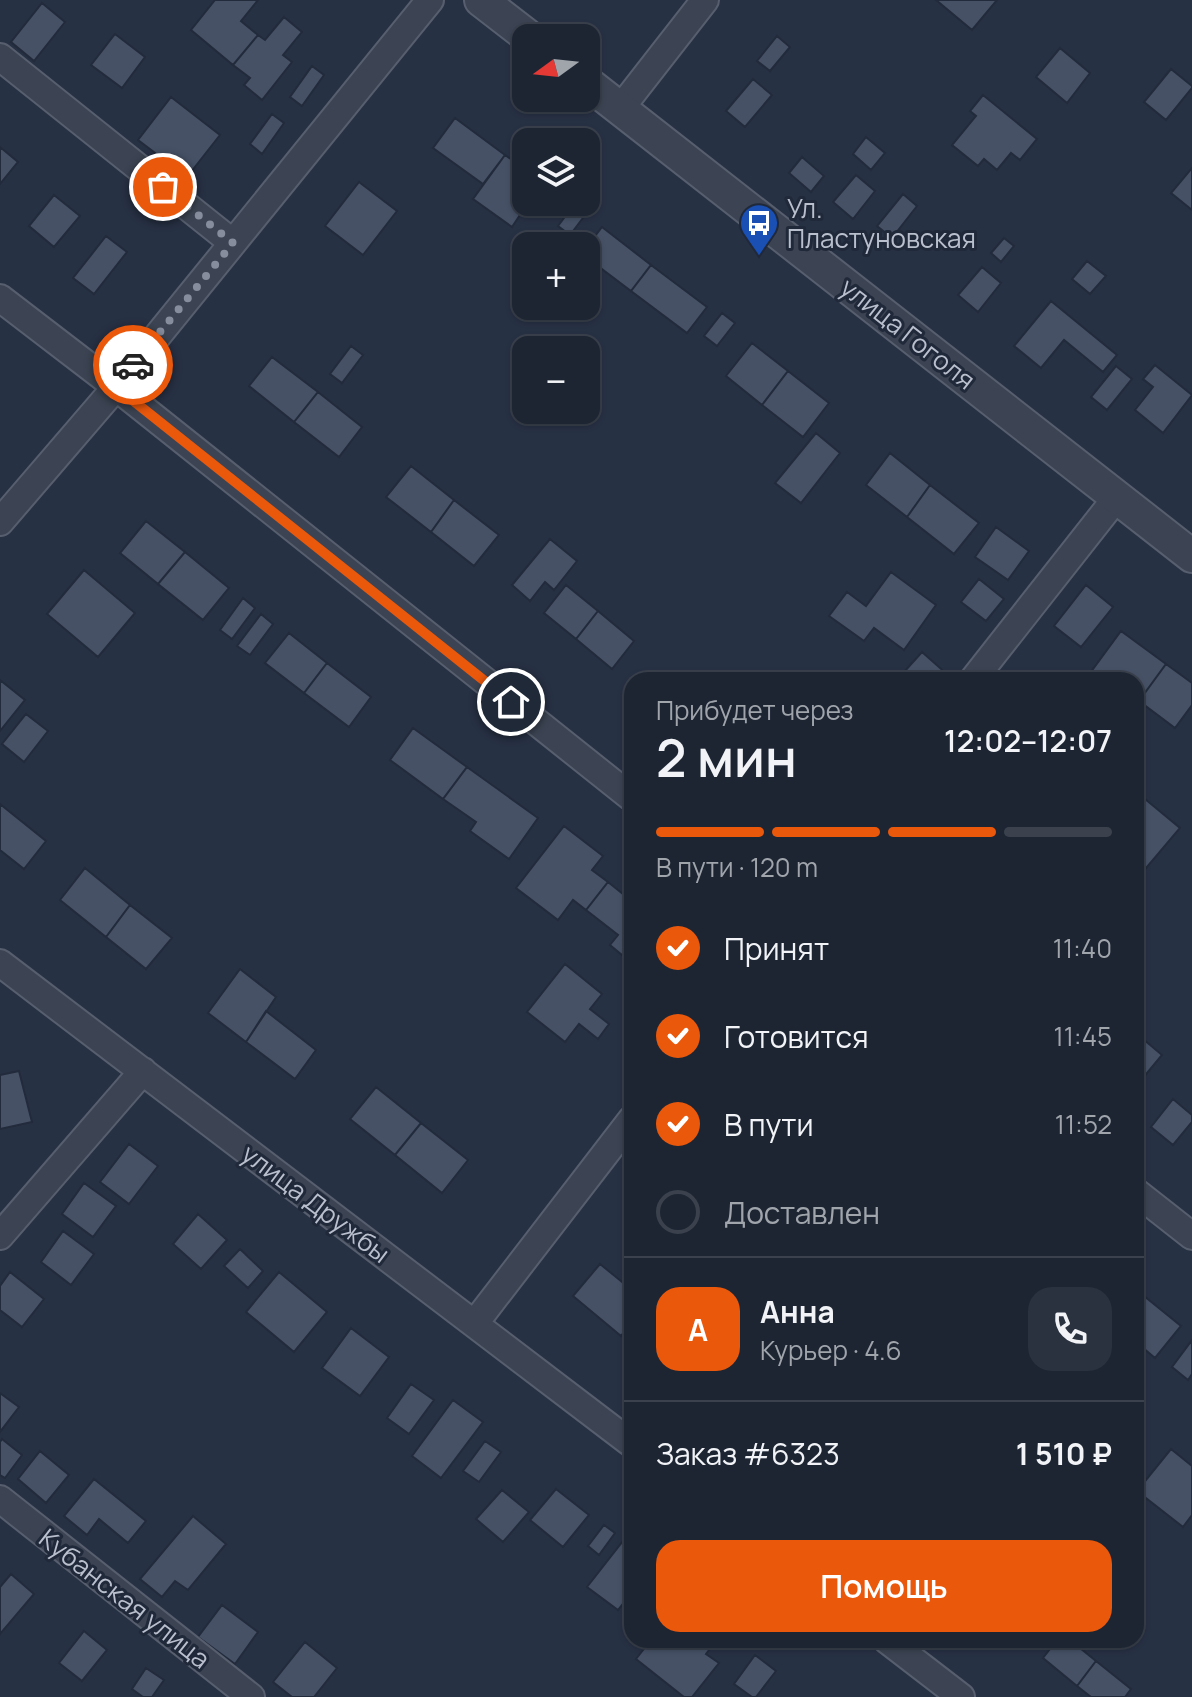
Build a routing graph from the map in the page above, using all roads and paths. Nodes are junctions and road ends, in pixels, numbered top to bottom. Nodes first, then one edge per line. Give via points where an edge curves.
1 (430, 0) edge
2 (481, 0) edge
3 (705, 0) edge
4 (512, 24) edge
5 (0, 57) edge
6 (600, 93) edge
7 (620, 109) junction
8 (233, 243) junction
9 (0, 298) edge
10 (116, 387) junction
11 (1117, 497) junction
12 (0, 522) edge
13 (1192, 556) edge
14 (979, 672) edge
15 (624, 792) edge
16 (0, 963) edge
17 (143, 1071) junction
18 (624, 1129) edge
19 (1144, 1198) edge
20 (0, 1236) edge
21 (1192, 1236) edge
22 (475, 1323) junction
23 (624, 1438) edge
24 (0, 1499) edge
25 (897, 1648) edge
26 (251, 1697) edge
27 (961, 1697) edge

1 - 8 street
2 - 4 street
3 - 7 street
5 - 8 street
6 - 7 street, улица Гоголя
7 - 11 street, улица Гоголя
8 - 10 street
9 - 10 street
10 - 12 street
10 - 15 street
11 - 13 street, улица Гоголя
11 - 14 street
16 - 17 street, улица Дружбы
17 - 20 street
17 - 22 street, улица Дружбы
18 - 22 street
19 - 21 street
22 - 23 street, улица Дружбы
24 - 26 street, Кубанская улица
25 - 27 street

